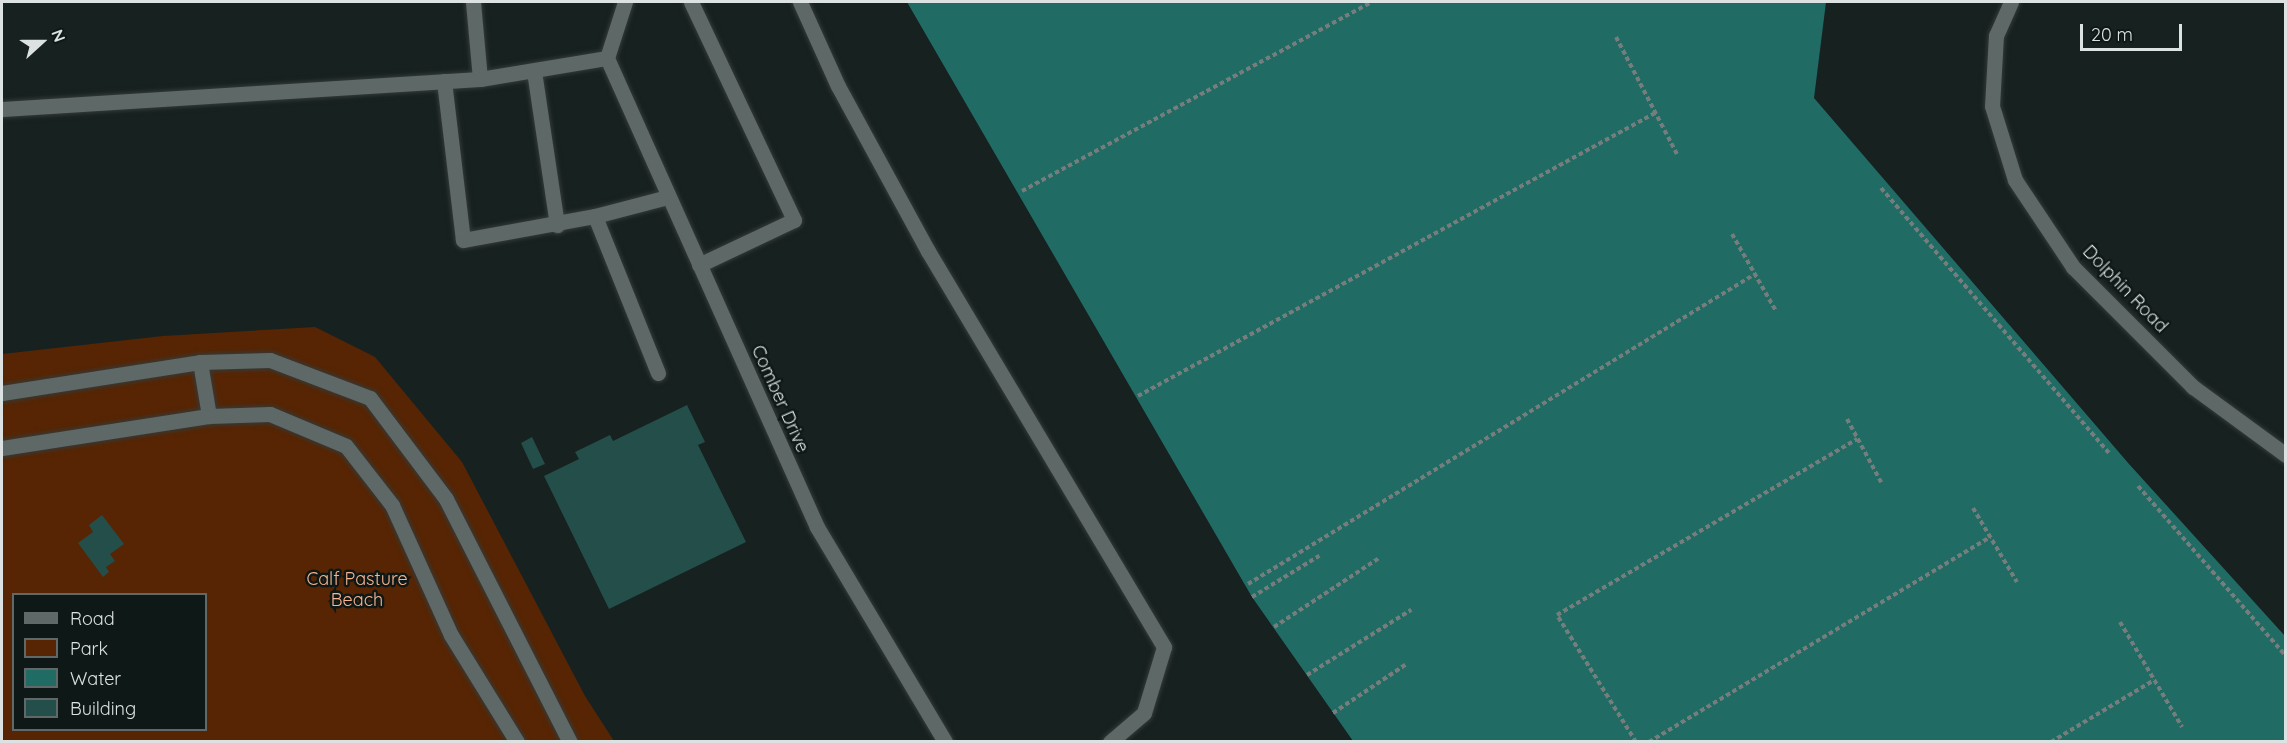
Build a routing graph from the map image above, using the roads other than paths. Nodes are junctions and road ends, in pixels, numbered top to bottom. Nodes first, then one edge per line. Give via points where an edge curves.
1 (473, 2) edge
2 (625, 2) edge
3 (691, 2) edge
4 (800, 2) edge
5 (2011, 2) edge
6 (607, 58) junction
7 (534, 71) junction
8 (480, 79) junction
9 (444, 81) junction
10 (2, 109) edge
11 (668, 197) junction
12 (595, 216) junction
13 (557, 225) junction
14 (699, 265) junction
15 (200, 362) junction
16 (658, 373) dead end
17 (2, 393) edge
18 (209, 416) junction
19 (2, 448) edge
20 (2286, 455) edge
21 (517, 741) edge
22 (570, 741) edge
23 (945, 741) edge
24 (1110, 741) edge

1 - 8 street
2 - 6 street
3 - 14 street via 794,220
4 - 24 street via 838,86 928,251 1164,647 1144,713
5 - 20 street, Dolphin Road via 1996,35 1992,106 2015,180 2073,267 2193,387
6 - 7 street
6 - 11 street, Comber Drive
7 - 8 street
7 - 13 street
8 - 9 street
9 - 10 street
9 - 13 street via 463,240
11 - 12 street
11 - 14 street, Comber Drive
12 - 13 street
12 - 16 street
14 - 23 street, Comber Drive via 817,527
15 - 17 street
15 - 18 street
15 - 22 street via 270,360 370,398 446,499
18 - 19 street
18 - 21 street via 270,414 346,446 392,505 451,635

